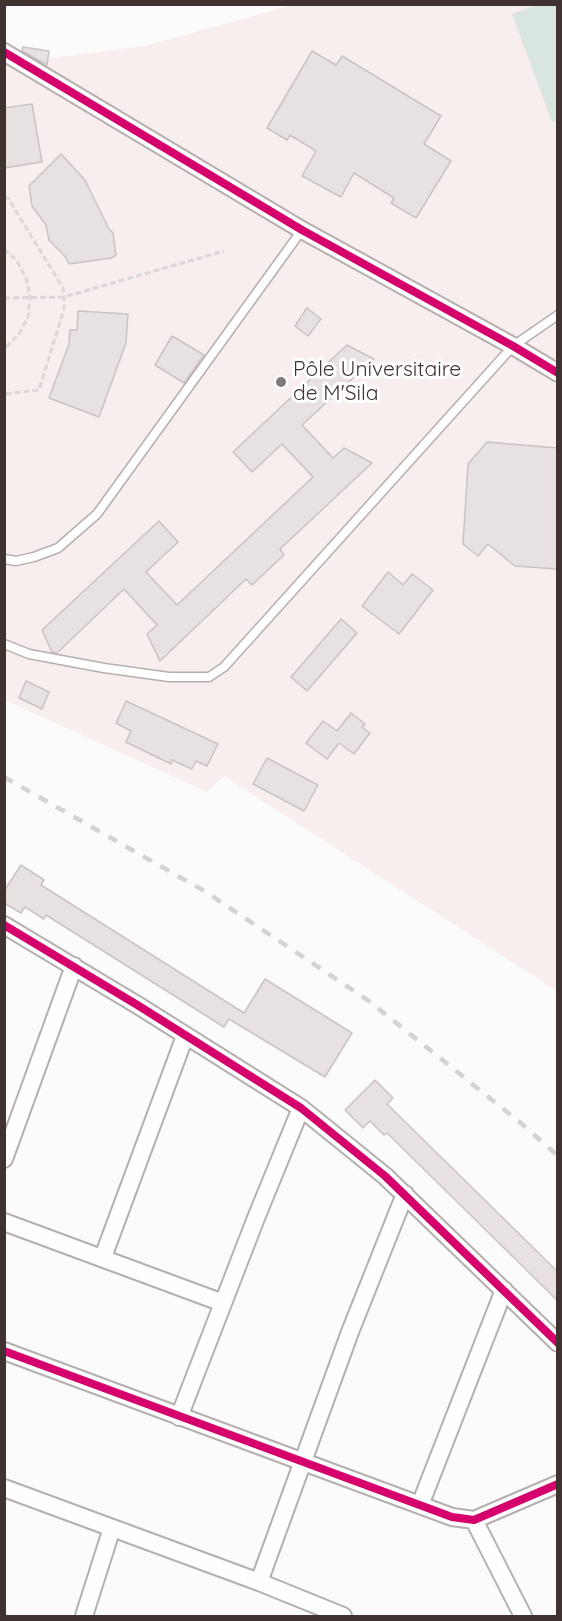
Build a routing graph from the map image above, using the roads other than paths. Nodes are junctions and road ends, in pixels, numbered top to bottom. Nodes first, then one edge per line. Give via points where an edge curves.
1 (4, 52) edge
2 (302, 230) junction
3 (558, 315) edge
4 (513, 346) junction
5 (558, 373) edge
6 (4, 559) edge
7 (4, 644) edge
8 (4, 925) edge
9 (74, 966) junction
10 (185, 1036) junction
11 (301, 1108) junction
12 (4, 1159) edge
13 (405, 1194) junction
14 (4, 1222) edge
15 (103, 1257) junction
16 (504, 1290) junction
17 (223, 1303) junction
18 (558, 1343) edge
19 (4, 1351) edge
20 (179, 1417) junction
21 (303, 1461) junction
22 (558, 1484) edge
23 (4, 1488) edge
24 (420, 1505) junction
25 (474, 1520) junction
26 (112, 1528) junction
27 (259, 1582) junction
28 (335, 1615) edge
29 (84, 1617) edge
30 (523, 1617) edge

1 - 2 street
2 - 4 street
2 - 6 lane via 97,513 58,548 16,561
3 - 4 lane
4 - 5 street
4 - 7 lane via 224,667 208,677 169,677 104,668 29,654
8 - 9 street
9 - 10 street
9 - 12 street
10 - 11 street
10 - 15 street
11 - 13 street
11 - 17 street
13 - 16 street
13 - 21 street
14 - 15 street
15 - 17 street
16 - 18 street
16 - 24 street
17 - 20 street
19 - 20 street
20 - 21 street
21 - 24 street
21 - 27 street
22 - 25 street
23 - 26 street
24 - 25 street
25 - 30 street
26 - 27 street
26 - 29 street
27 - 28 street

